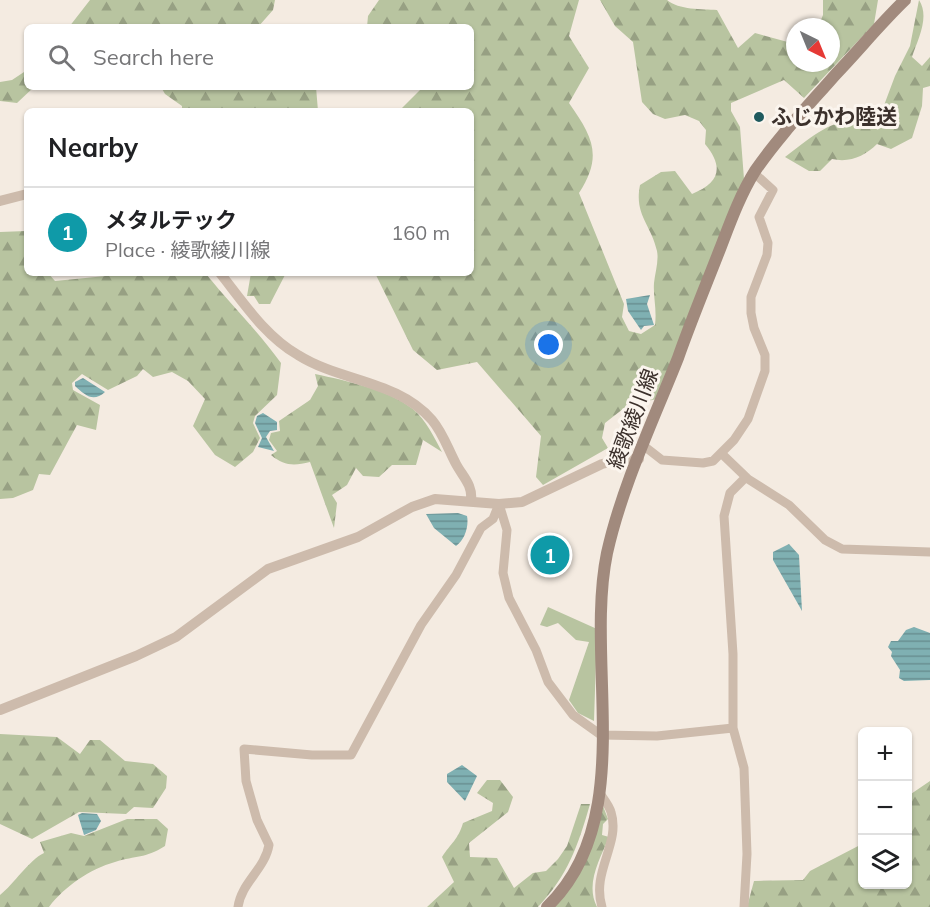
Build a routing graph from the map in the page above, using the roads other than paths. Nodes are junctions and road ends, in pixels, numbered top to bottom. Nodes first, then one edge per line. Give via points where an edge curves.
1 (905, 0) edge
2 (754, 173) junction
3 (24, 195) edge
4 (0, 201) edge
5 (222, 276) edge
6 (644, 446) junction
7 (722, 454) junction
8 (639, 459) junction
9 (746, 477) junction
10 (471, 501) junction
11 (499, 504) junction
12 (930, 552) edge
13 (0, 710) edge
14 (733, 728) junction
15 (602, 735) junction
16 (599, 792) junction
17 (238, 907) edge
18 (547, 907) edge
19 (602, 907) edge
20 (744, 907) edge

1 - 2 main road, 綾歌綾川線 via 788,128
2 - 6 main road, 綾歌綾川線 via 734,213
2 - 7 street via 773,190 759,218 768,243 767,255 751,297 752,321 765,355 765,370 748,419
3 - 4 street
5 - 10 street via 258,321 287,348 333,372 391,389 425,413 464,474
6 - 7 street via 662,460 703,464
6 - 8 main road, 綾歌綾川線
7 - 9 street
8 - 11 street via 613,460 531,499
8 - 15 main road, 綾歌綾川線 via 615,524 603,583
9 - 12 street via 842,549
9 - 14 street via 730,493 724,516 733,654
10 - 11 street
10 - 13 street via 435,500 412,507 358,537 283,561 176,637
11 - 15 street via 507,530 503,573 509,598 548,681 573,715
11 - 17 street via 494,519 481,528 456,575 422,625 351,754 244,749 246,781 269,845 239,897
14 - 15 street via 657,736
14 - 20 street via 744,768
15 - 16 main road, 綾歌綾川線
16 - 18 main road, 綾歌綾川線 via 578,870
16 - 19 street via 611,811 613,831 597,893

